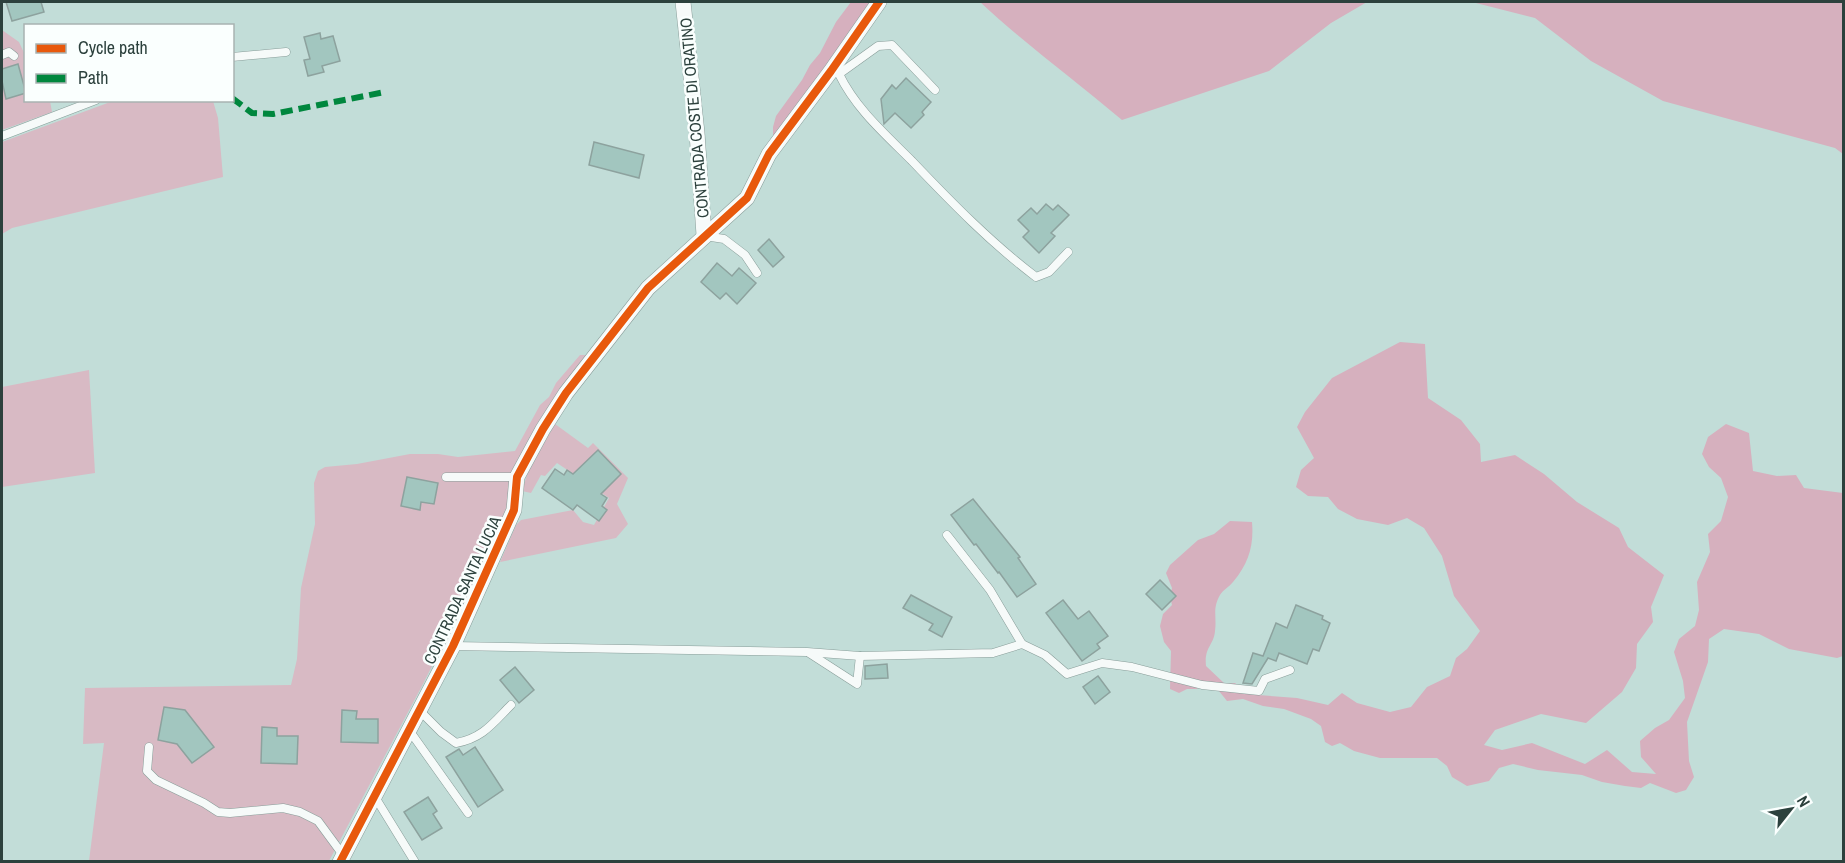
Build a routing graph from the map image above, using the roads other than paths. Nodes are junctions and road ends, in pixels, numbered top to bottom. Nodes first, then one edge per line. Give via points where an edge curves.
1 (683, 2) edge
2 (879, 2) edge
3 (286, 52) dead end
4 (2, 55) edge
5 (14, 56) dead end
6 (234, 57) edge
7 (835, 72) junction
8 (935, 90) dead end
9 (91, 102) edge
10 (2, 136) edge
11 (704, 235) junction
12 (1068, 252) dead end
13 (757, 273) dead end
14 (446, 477) dead end
15 (517, 477) junction
16 (947, 535) dead end
17 (1022, 644) junction
18 (453, 646) junction
19 (807, 652) junction
20 (860, 656) junction
21 (1290, 670) dead end
22 (511, 705) dead end
23 (418, 709) junction
24 (408, 729) junction
25 (149, 747) dead end
26 (375, 797) junction
27 (468, 813) dead end
28 (342, 858) edge
29 (415, 861) edge

1 - 11 street, CONTRADA COSTE DI ORATINO
2 - 7 street, CONTRADA SANTA LUCIA
3 - 6 lane
4 - 5 lane via 9,52
7 - 8 lane via 878,46 891,45
7 - 11 street, CONTRADA SANTA LUCIA via 769,154 747,198
7 - 12 lane via 868,117 962,212 1036,278 1049,272
9 - 10 lane
11 - 13 lane via 724,239 745,255
11 - 15 street, CONTRADA SANTA LUCIA via 648,288 580,375 543,429
14 - 15 lane
15 - 18 street, CONTRADA SANTA LUCIA via 514,510
16 - 17 lane via 990,590
17 - 20 lane via 993,653
17 - 21 lane via 1045,655 1067,674 1102,663 1202,685 1259,691 1265,679
18 - 19 lane
18 - 23 street, CONTRADA SANTA LUCIA
19 - 20 lane
19 - 20 lane via 857,684
22 - 23 lane via 482,735 456,743
23 - 24 street, CONTRADA SANTA LUCIA
24 - 26 street, CONTRADA SANTA LUCIA
24 - 27 lane
25 - 28 lane via 147,771 156,780 218,812 283,808 300,812 318,821
26 - 28 street, CONTRADA SANTA LUCIA
26 - 29 lane

